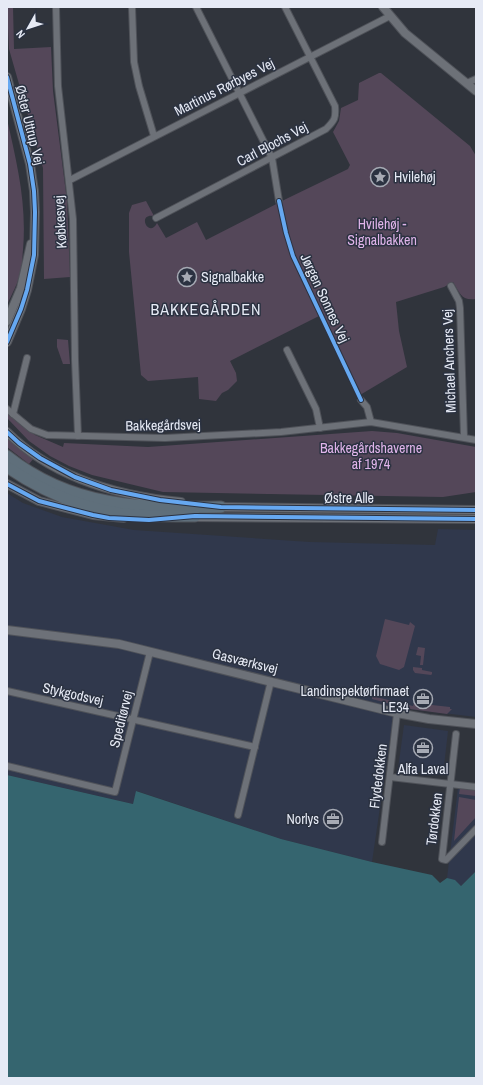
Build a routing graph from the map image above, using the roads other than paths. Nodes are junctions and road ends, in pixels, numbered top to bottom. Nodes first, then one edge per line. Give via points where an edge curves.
1 (56, 7) edge
2 (132, 7) edge
3 (196, 7) edge
4 (285, 7) edge
5 (383, 7) edge
6 (390, 16) junction
7 (310, 57) junction
8 (7, 77) edge
9 (476, 79) edge
10 (467, 83) junction
11 (476, 91) edge
12 (239, 93) junction
13 (154, 136) junction
14 (272, 158) junction
15 (70, 180) junction
16 (279, 201) dead end
17 (156, 218) dead end
18 (34, 229) junction
19 (451, 286) dead end
20 (7, 321) edge
21 (7, 342) edge
22 (287, 350) dead end
23 (27, 358) dead end
24 (361, 400) dead end
25 (7, 409) edge
26 (13, 414) junction
27 (371, 422) junction
28 (320, 428) junction
29 (7, 432) edge
30 (78, 436) junction
31 (464, 437) junction
32 (476, 440) edge
33 (7, 456) edge
34 (7, 467) edge
35 (7, 484) edge
36 (221, 508) junction
37 (476, 510) edge
38 (195, 516) junction
39 (474, 519) edge
40 (7, 630) edge
41 (150, 652) junction
42 (271, 681) junction
43 (7, 691) edge
44 (397, 713) junction
45 (133, 720) junction
46 (476, 724) edge
47 (456, 734) dead end
48 (255, 747) junction
49 (7, 766) edge
50 (390, 777) junction
51 (450, 784) junction
52 (476, 787) edge
53 (238, 815) dead end
54 (476, 829) edge
55 (382, 842) dead end

1 - 15 street, Købkesvej via 58,86
2 - 13 street via 134,62
3 - 12 street
4 - 7 street, Carl Blochs Vej
5 - 6 street
6 - 7 street, Martinus Rørbyes Vej
6 - 10 street via 405,32
7 - 12 street, Martinus Rørbyes Vej
7 - 14 street, Carl Blochs Vej via 335,106 336,118 326,129
8 - 18 street, Øster Uttrup Vej via 30,164 35,212
9 - 10 street
10 - 11 street
12 - 13 street, Martinus Rørbyes Vej
12 - 14 street
13 - 15 street, Martinus Rørbyes Vej
14 - 16 street
14 - 17 street, Carl Blochs Vej
15 - 30 street, Købkesvej
18 - 20 street, Øster Uttrup Vej via 21,288
18 - 21 street, Øster Uttrup Vej via 34,254 27,290
19 - 31 street, Michael Anchers Vej via 460,308
22 - 28 street via 316,409
23 - 26 street
24 - 27 street via 367,407
25 - 26 street, Bakkegårdsvej
26 - 30 street, Bakkegårdsvej via 40,434
27 - 28 street, Bakkegårdsvej
27 - 31 street, Bakkegårdsvej
28 - 30 street, Bakkegårdsvej via 164,438
29 - 36 street, Østre Alle via 40,458 93,484 149,498
31 - 32 street, Bakkegårdsvej
33 - 36 highway via 57,485 97,499 142,506
34 - 38 highway via 38,487 94,508 133,514
35 - 38 street, Østre Alle via 39,501 109,518 148,520
36 - 37 street, Østre Alle
38 - 39 street, Østre Alle
40 - 41 street, Gasværksvej via 112,643
41 - 42 street, Gasværksvej
41 - 45 street, Speditørvej
42 - 44 street, Gasværksvej
42 - 48 street
43 - 45 street, Stykgodsvej
44 - 46 street, Gasværksvej
44 - 50 street, Flydedokken
45 - 48 street
45 - 49 street, Speditørvej via 115,792
47 - 51 street, Tørdokken
48 - 53 street
50 - 51 street
50 - 55 street, Flydedokken
51 - 52 street
51 - 54 street, Tørdokken via 442,860 446,860

